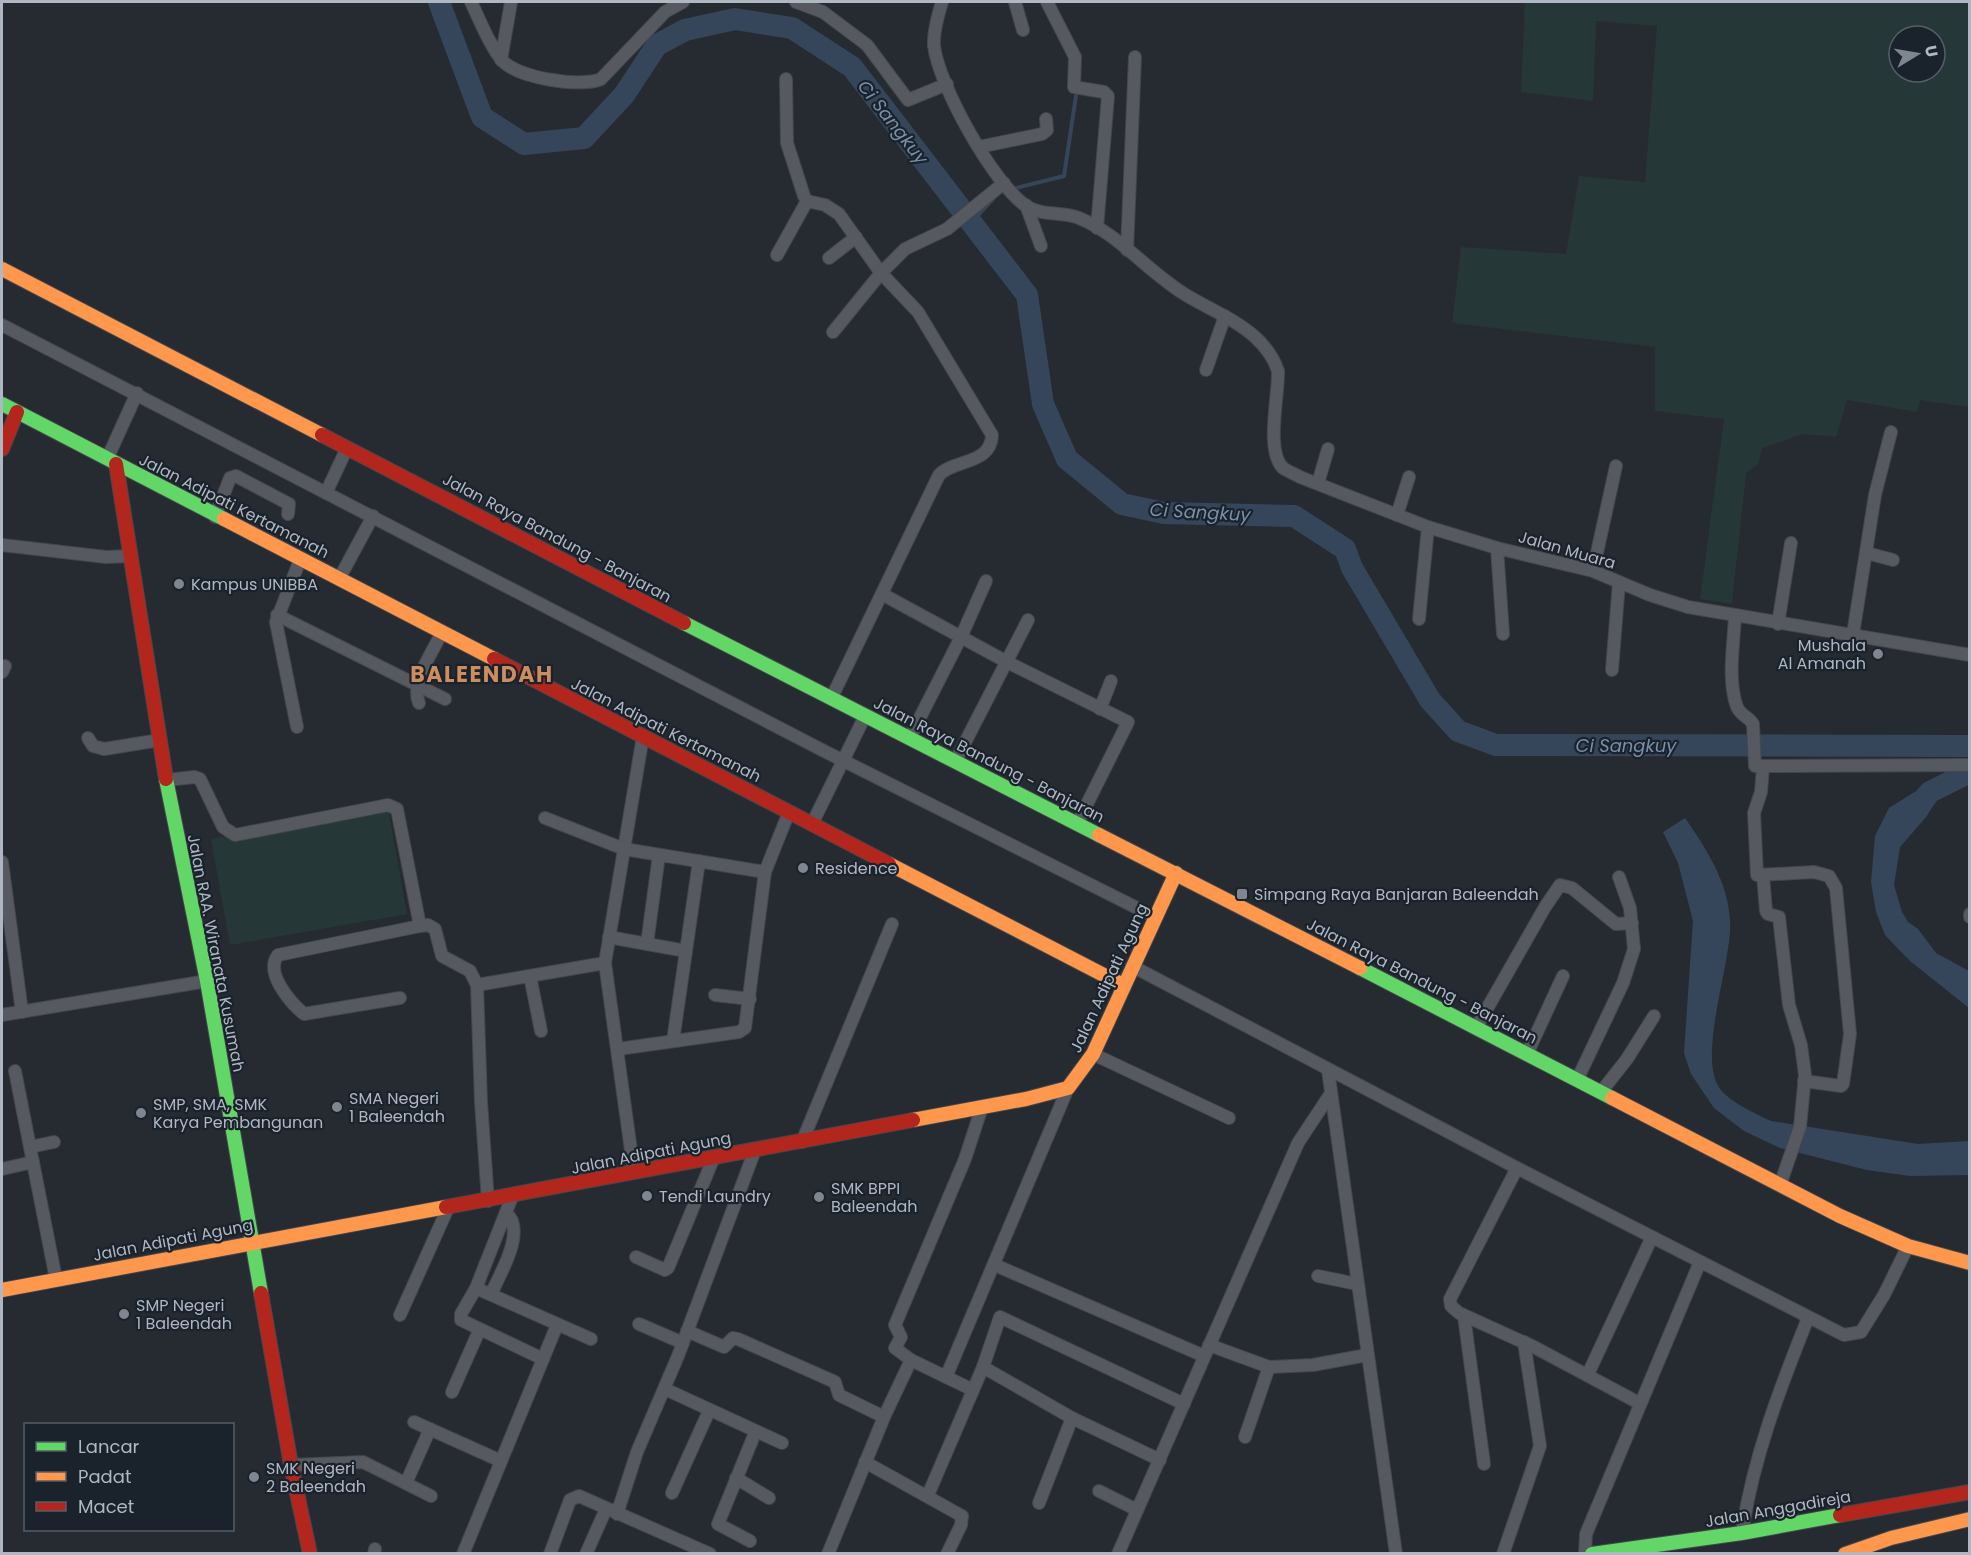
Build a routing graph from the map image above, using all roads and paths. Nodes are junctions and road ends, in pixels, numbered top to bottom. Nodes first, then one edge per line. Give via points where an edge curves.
1 (471, 2) edge
2 (511, 2) edge
3 (683, 2) edge
4 (796, 2) edge
5 (942, 2) edge
6 (1015, 2) edge
7 (1047, 2) edge
8 (1023, 30) dead end
9 (1135, 57) dead end
10 (501, 60) junction
11 (786, 79) dead end
12 (947, 84) junction
13 (1046, 119) dead end
14 (979, 147) junction
15 (1000, 186) junction
16 (807, 201) junction
17 (1026, 205) junction
18 (1097, 228) junction
19 (856, 237) junction
20 (1041, 246) dead end
21 (1126, 250) junction
22 (777, 255) dead end
23 (829, 258) dead end
24 (2, 269) edge
25 (881, 273) junction
26 (1225, 316) junction
27 (2, 325) edge
28 (833, 332) dead end
29 (1206, 370) dead end
30 (136, 395) junction
31 (2, 404) edge
32 (17, 412) junction
33 (1891, 432) dead end
34 (346, 448) junction
35 (2, 449) edge
36 (1328, 449) dead end
37 (111, 461) junction
38 (1616, 466) dead end
39 (1409, 477) dead end
40 (1318, 483) junction
41 (326, 493) junction
42 (288, 514) dead end
43 (1397, 515) junction
44 (215, 516) junction
45 (373, 518) junction
46 (1428, 527) junction
47 (1791, 543) dead end
48 (2, 545) edge
49 (1497, 548) junction
50 (1867, 553) junction
51 (130, 555) junction
52 (300, 560) junction
53 (1893, 560) dead end
54 (1593, 571) junction
55 (339, 579) junction
56 (986, 581) dead end
57 (1619, 582) junction
58 (882, 594) junction
59 (277, 615) junction
60 (1735, 615) junction
61 (1419, 619) dead end
62 (1028, 620) dead end
63 (1778, 624) junction
64 (442, 632) junction
65 (1503, 634) dead end
66 (1853, 634) junction
67 (961, 637) junction
68 (1970, 654) edge
69 (1007, 662) junction
70 (1612, 670) dead end
71 (1112, 681) dead end
72 (417, 686) junction
73 (445, 699) dead end
74 (831, 699) junction
75 (419, 703) dead end
76 (1100, 709) junction
77 (865, 716) junction
78 (297, 727) dead end
79 (643, 736) junction
80 (88, 738) dead end
81 (909, 739) junction
82 (160, 740) junction
83 (842, 760) junction
84 (955, 762) junction
85 (1758, 764) junction
86 (1970, 765) edge
87 (168, 780) junction
88 (789, 812) junction
89 (545, 818) dead end
90 (812, 824) junction
91 (1077, 824) junction
92 (624, 849) junction
93 (659, 855) junction
94 (699, 861) junction
95 (2, 862) edge
96 (765, 872) junction
97 (1176, 873) junction
98 (1764, 875) junction
99 (1619, 877) dead end
100 (1155, 918) junction
101 (6, 922) edge
102 (1632, 923) junction
103 (892, 924) dead end
104 (420, 926) junction
105 (609, 937) junction
106 (647, 944) junction
107 (686, 951) junction
108 (605, 963) junction
109 (1132, 966) junction
110 (530, 976) junction
111 (1563, 976) dead end
112 (207, 981) junction
113 (477, 985) junction
114 (1123, 985) junction
115 (715, 995) dead end
116 (400, 998) dead end
117 (750, 999) junction
118 (22, 1012) junction
119 (2, 1015) edge
120 (1654, 1016) dead end
121 (1476, 1028) junction
122 (541, 1030) dead end
123 (673, 1041) junction
124 (618, 1050) junction
125 (1093, 1054) junction
126 (1527, 1054) junction
127 (1328, 1070) junction
128 (15, 1071) dead end
129 (1576, 1080) junction
130 (1804, 1082) junction
131 (1068, 1088) junction
132 (1601, 1092) junction
133 (1331, 1093) junction
134 (982, 1107) junction
135 (1229, 1118) dead end
136 (54, 1142) dead end
137 (802, 1142) junction
138 (30, 1147) junction
139 (755, 1150) junction
140 (714, 1157) junction
141 (33, 1162) junction
142 (1517, 1168) junction
143 (2, 1170) edge
144 (634, 1172) junction
145 (1780, 1185) junction
146 (512, 1197) junction
147 (488, 1200) junction
148 (448, 1208) junction
149 (506, 1213) junction
150 (1652, 1237) junction
151 (252, 1242) junction
152 (1908, 1246) junction
153 (636, 1257) dead end
154 (1700, 1262) junction
155 (1970, 1263) edge
156 (995, 1265) junction
157 (1318, 1276) dead end
158 (56, 1279) junction
159 (1358, 1284) junction
160 (476, 1287) junction
161 (2, 1290) edge
162 (491, 1294) junction
163 (400, 1315) dead end
164 (1464, 1316) junction
165 (1808, 1318) junction
166 (639, 1324) dead end
167 (557, 1325) junction
168 (479, 1330) junction
169 (685, 1337) junction
170 (591, 1339) dead end
171 (1524, 1342) junction
172 (1206, 1351) junction
173 (1367, 1355) junction
174 (543, 1359) junction
175 (911, 1360) junction
176 (982, 1367) junction
177 (1269, 1367) junction
178 (1588, 1374) junction
179 (946, 1377) junction
180 (665, 1389) junction
181 (973, 1390) junction
182 (452, 1392) dead end
183 (1639, 1403) junction
184 (1184, 1404) junction
185 (709, 1411) junction
186 (884, 1417) junction
187 (1072, 1418) junction
188 (414, 1422) dead end
189 (430, 1428) junction
190 (755, 1433) junction
191 (1245, 1437) dead end
192 (782, 1443) dead end
193 (1160, 1460) junction
194 (501, 1461) junction
195 (865, 1462) junction
196 (1484, 1464) dead end
197 (291, 1465) junction
198 (736, 1478) junction
199 (406, 1483) junction
200 (1099, 1491) dead end
201 (1970, 1492) edge
202 (672, 1493) dead end
203 (928, 1495) junction
204 (431, 1496) dead end
205 (769, 1498) dead end
206 (1039, 1503) dead end
207 (1137, 1510) junction
208 (611, 1511) junction
209 (1970, 1519) edge
210 (1742, 1533) junction
211 (750, 1541) dead end
212 (310, 1554) edge
213 (463, 1554) edge
214 (550, 1554) edge
215 (586, 1554) edge
216 (710, 1554) edge
217 (828, 1554) edge
218 (947, 1554) edge
219 (1118, 1554) edge
220 (1396, 1554) edge
221 (1503, 1554) edge
222 (1585, 1554) edge
223 (1592, 1554) edge
224 (1845, 1554) edge

1 - 10 street
2 - 10 street
3 - 10 street via 665,12 607,74 591,84 546,80
4 - 12 street via 823,12 867,45 908,100
5 - 12 street via 934,43
6 - 8 street
7 - 18 street via 1075,57 1074,87 1104,92 1108,98
9 - 21 street
11 - 16 street via 787,143
12 - 14 street
13 - 14 street via 1047,130 1042,134
14 - 15 street
15 - 17 street
15 - 25 street via 948,229 905,249
16 - 19 street via 825,205 839,214
16 - 22 street
17 - 18 street via 1039,212 1077,217
17 - 20 street
18 - 21 street
19 - 23 street
19 - 25 street
21 - 26 street via 1186,295
24 - 34 main road, Jalan Raya Bandung - Banjaran
25 - 28 street
25 - 58 street via 918,312 992,438 975,460 939,475
26 - 29 street
26 - 40 street, Jalan Muara via 1256,338 1278,371 1274,423 1276,454 1283,467
27 - 30 street
30 - 37 street
30 - 41 street
31 - 32 main road, Jalan Adipati Kertamanah
32 - 35 main road
32 - 37 main road, Jalan Adipati Kertamanah
33 - 50 street via 1875,495
34 - 41 street
34 - 74 main road, Jalan Raya Bandung - Banjaran
36 - 40 street
37 - 44 main road, Jalan Adipati Kertamanah
37 - 51 main road, Jalan RAA. Wiranata Kusumah
38 - 54 street
39 - 43 street
40 - 43 street, Jalan Muara
41 - 45 street
42 - 44 street via 289,504 236,476 230,478
43 - 46 street, Jalan Muara
44 - 52 main road, Jalan Adipati Kertamanah
45 - 55 street
45 - 83 street
46 - 49 street, Jalan Muara
46 - 61 street
47 - 63 street
48 - 51 street via 106,557
49 - 54 street, Jalan Muara
49 - 65 street
50 - 53 street
50 - 66 street
51 - 82 main road, Jalan RAA. Wiranata Kusumah
52 - 55 main road, Jalan Adipati Kertamanah
52 - 59 street
54 - 57 street, Jalan Muara
55 - 64 main road, Jalan Adipati Kertamanah
56 - 67 street
57 - 60 street, Jalan Muara via 1688,607
57 - 70 street
58 - 67 street
58 - 74 street
59 - 72 street
59 - 78 street via 276,628
60 - 63 street, Jalan Muara
60 - 85 street via 1735,694 1738,708 1753,723
62 - 69 street
63 - 66 street, Jalan Muara
64 - 72 street
64 - 79 main road, Jalan Adipati Kertamanah
66 - 68 street, Jalan Muara
67 - 69 street
67 - 81 street
69 - 76 street
69 - 84 street
71 - 76 street
72 - 73 street
72 - 75 street
74 - 77 main road, Jalan Raya Bandung - Banjaran
76 - 91 street via 1128,724
77 - 81 main road, Jalan Raya Bandung - Banjaran
77 - 83 street
79 - 88 main road, Jalan Adipati Kertamanah
79 - 92 street
80 - 82 street via 93,746 104,749
81 - 84 main road, Jalan Raya Bandung - Banjaran
82 - 87 main road, Jalan RAA. Wiranata Kusumah
83 - 90 street
83 - 100 street
84 - 91 main road, Jalan Raya Bandung - Banjaran
85 - 86 street
85 - 98 street via 1761,792 1754,813 1756,873
87 - 104 street via 200,779 223,827 235,834 394,805
87 - 112 main road, Jalan RAA. Wiranata Kusumah
88 - 90 main road, Jalan Adipati Kertamanah
88 - 96 street
89 - 92 street
90 - 114 main road, Jalan Adipati Kertamanah
91 - 97 main road, Jalan Raya Bandung - Banjaran
92 - 93 street
92 - 105 street
93 - 94 street
93 - 106 street
94 - 96 street
94 - 107 street
95 - 101 street
96 - 117 street
97 - 100 main road, Jalan Adipati Agung
97 - 121 main road, Jalan Raya Bandung - Banjaran
98 - 130 street via 1766,911 1779,917 1789,1005 1801,1045
98 - 130 street via 1822,874 1832,878 1836,888 1850,1034 1845,1075 1841,1086
99 - 102 street
100 - 109 main road, Jalan Adipati Agung
101 - 118 street
102 - 121 street via 1616,924 1572,888 1560,885
102 - 129 street via 1633,954 1623,983
103 - 137 street
104 - 113 street via 435,929 442,956 470,971
104 - 116 street via 278,955 275,959 274,976 304,1014
105 - 106 street
105 - 108 street
106 - 107 street
107 - 123 street
108 - 110 street
108 - 124 street
109 - 114 main road, Jalan Adipati Agung
109 - 127 street
110 - 113 street
110 - 122 street
111 - 126 street
112 - 118 street
112 - 151 main road, Jalan RAA. Wiranata Kusumah
113 - 147 street
114 - 125 main road, Jalan Adipati Agung
115 - 117 street
117 - 123 street via 746,1028 742,1031
118 - 119 street
120 - 132 street
121 - 126 main road, Jalan Raya Bandung - Banjaran
123 - 124 street
124 - 144 street
125 - 131 main road, Jalan Adipati Agung
125 - 135 street
126 - 129 main road, Jalan Raya Bandung - Banjaran
127 - 133 street
127 - 142 street
128 - 138 street
129 - 132 main road, Jalan Raya Bandung - Banjaran
130 - 145 street via 1800,1127
131 - 134 main road, Jalan Adipati Agung
131 - 156 street
132 - 145 main road, Jalan Raya Bandung - Banjaran
133 - 159 street
133 - 172 street via 1298,1143
134 - 137 main road, Jalan Adipati Agung
134 - 175 street via 965,1159 895,1325 901,1337 895,1348
136 - 138 street
137 - 139 main road, Jalan Adipati Agung
138 - 141 street
139 - 140 main road, Jalan Adipati Agung
139 - 169 street
140 - 144 main road, Jalan Adipati Agung
140 - 153 street via 668,1268 664,1270
141 - 143 street
141 - 158 street
142 - 150 street
142 - 164 street via 1450,1299 1453,1309
144 - 146 main road, Jalan Adipati Agung
145 - 152 main road, Jalan Raya Bandung - Banjaran
146 - 147 main road, Jalan Adipati Agung
146 - 149 street
147 - 148 main road, Jalan Adipati Agung
148 - 151 main road, Jalan Adipati Agung
148 - 163 street
149 - 160 street
149 - 162 street via 513,1219 516,1236
150 - 154 street
150 - 178 street
151 - 158 main road, Jalan Adipati Agung
151 - 197 main road, Jalan RAA. Wiranata Kusumah
152 - 155 main road, Jalan Raya Bandung - Banjaran
152 - 165 street via 1861,1332 1845,1335
154 - 165 street
154 - 183 street
156 - 172 street
156 - 179 street
157 - 159 street
158 - 161 main road, Jalan Adipati Agung
159 - 173 street
160 - 162 street
160 - 168 street via 461,1318
162 - 167 street
164 - 171 street
164 - 196 street
165 - 210 street via 1768,1424 1752,1478
166 - 169 street
167 - 170 street
167 - 174 street
168 - 174 street
168 - 182 street
169 - 180 street
169 - 186 street via 724,1347 733,1338 738,1339 835,1382 840,1396
171 - 178 street
171 - 221 street via 1540,1446
172 - 177 street
172 - 184 street
173 - 177 street via 1313,1365
173 - 220 street
174 - 194 street
175 - 179 street
175 - 186 street
176 - 181 street
176 - 184 street via 1000,1317
176 - 187 street
177 - 191 street
178 - 183 street
179 - 181 street
180 - 185 street
180 - 208 street
181 - 203 street
183 - 222 street via 1586,1534
184 - 193 street
185 - 190 street
185 - 202 street
186 - 195 street
187 - 193 street
187 - 206 street
188 - 189 street
189 - 194 street
189 - 199 street
190 - 192 street
190 - 198 street
193 - 207 street
194 - 213 street
195 - 203 street
195 - 217 street
197 - 199 street via 363,1462
197 - 212 main road, Jalan RAA. Wiranata Kusumah
198 - 205 street
198 - 211 street via 718,1526
199 - 204 street
200 - 207 street
201 - 210 main road, Jalan Anggadireja
203 - 218 street via 963,1518
207 - 219 street
208 - 214 street via 579,1496 570,1500
208 - 215 street
208 - 216 street
209 - 224 main road via 1891,1538
210 - 223 main road, Jalan Anggadireja

